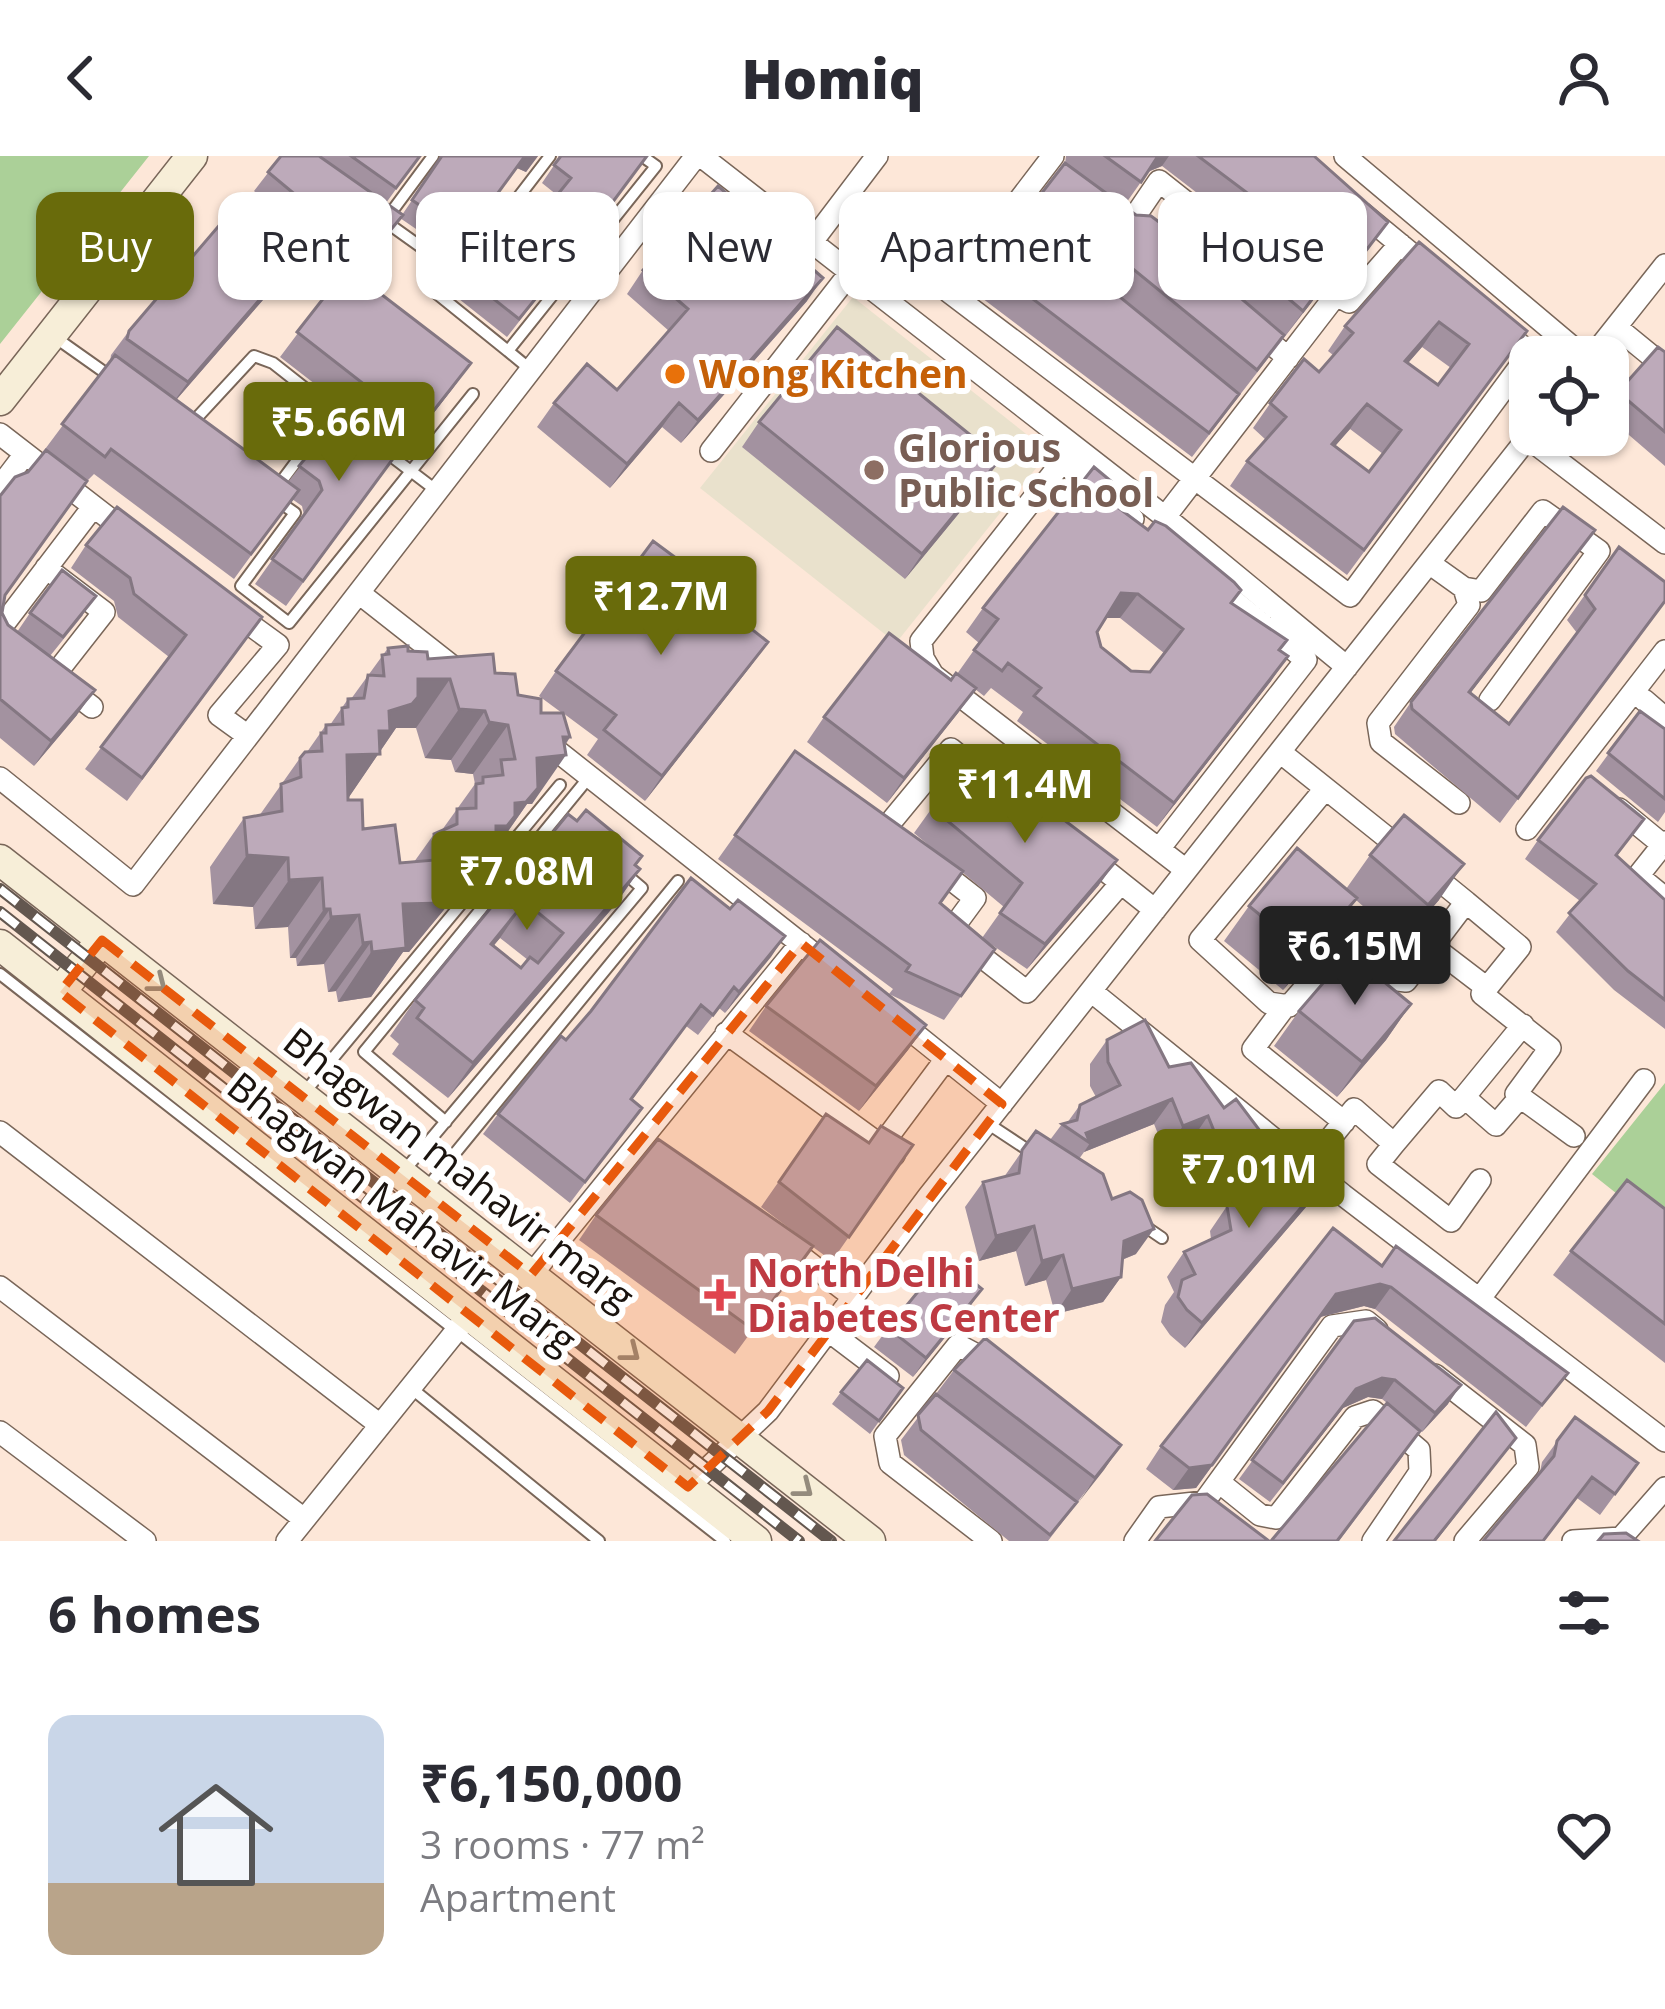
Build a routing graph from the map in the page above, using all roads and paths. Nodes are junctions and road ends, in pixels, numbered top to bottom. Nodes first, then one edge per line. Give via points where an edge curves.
1 (192, 156) edge
2 (433, 156) edge
3 (550, 156) edge
4 (642, 156) edge
5 (699, 156) edge
6 (878, 156) edge
7 (1345, 156) edge
8 (1053, 168) edge
9 (523, 192) edge
10 (745, 192) edge
11 (1032, 192) edge
12 (392, 211) edge
13 (1367, 217) edge
14 (1134, 218) edge
15 (815, 238) edge
16 (1400, 244) junction
17 (815, 246) edge
18 (839, 265) edge
19 (1665, 265) edge
20 (1449, 285) edge
21 (839, 287) edge
22 (445, 300) edge
23 (882, 300) edge
24 (959, 300) edge
25 (1482, 312) edge
26 (1616, 327) junction
27 (51, 334) junction
28 (1563, 336) edge
29 (1608, 336) edge
30 (508, 351) junction
31 (1288, 358) junction
32 (1665, 368) edge
33 (531, 370) junction
34 (120, 383) edge
35 (473, 394) dead end
36 (0, 400) edge
37 (1225, 402) edge
38 (334, 411) junction
39 (1243, 417) junction
40 (170, 418) edge
41 (186, 430) junction
42 (0, 434) edge
43 (365, 435) edge
44 (201, 442) edge
45 (380, 447) edge
46 (711, 451) dead end
47 (25, 454) junction
48 (1069, 455) junction
49 (1514, 456) edge
50 (1553, 456) edge
51 (410, 471) junction
52 (1191, 480) junction
53 (0, 487) edge
54 (437, 491) junction
55 (93, 507) junction
56 (1165, 517) junction
57 (1665, 544) edge
58 (148, 548) edge
59 (1430, 563) junction
60 (46, 568) junction
61 (1465, 588) junction
62 (359, 592) junction
63 (223, 604) edge
64 (4, 638) edge
65 (1665, 651) edge
66 (1347, 668) junction
67 (1665, 675) edge
68 (483, 692) edge
69 (1490, 700) dead end
70 (1644, 700) junction
71 (92, 707) edge
72 (1665, 718) edge
73 (519, 720) edge
74 (248, 736) junction
75 (1280, 752) junction
76 (590, 776) junction
77 (0, 778) edge
78 (1581, 778) junction
79 (560, 785) edge
80 (1325, 789) junction
81 (1009, 796) edge
82 (1459, 802) dead end
83 (556, 816) junction
84 (573, 830) edge
85 (1065, 839) edge
86 (1664, 843) edge
87 (1159, 849) junction
88 (608, 859) edge
89 (0, 860) edge
90 (1186, 870) junction
91 (678, 881) dead end
92 (1121, 883) junction
93 (1665, 898) edge
94 (1466, 902) junction
95 (1156, 910) junction
96 (102, 940) junction
97 (801, 943) junction
98 (0, 945) edge
99 (1432, 946) junction
100 (0, 974) edge
101 (1487, 988) junction
102 (1091, 991) junction
103 (60, 992) junction
104 (1286, 1005) junction
105 (1523, 1025) junction
106 (726, 1034) junction
107 (946, 1059) junction
108 (1644, 1080) dead end
109 (302, 1096) junction
110 (1465, 1097) junction
111 (1520, 1097) junction
112 (1002, 1104) junction
113 (446, 1122) junction
114 (1344, 1122) junction
115 (987, 1123) junction
116 (0, 1132) edge
117 (1574, 1136) dead end
118 (1394, 1144) junction
119 (1042, 1159) edge
120 (1308, 1166) junction
121 (1480, 1180) dead end
122 (413, 1182) junction
123 (1122, 1211) edge
124 (765, 1228) edge
125 (1162, 1238) dead end
126 (531, 1275) junction
127 (0, 1286) edge
128 (852, 1296) junction
129 (1481, 1297) junction
130 (463, 1321) junction
131 (826, 1329) junction
132 (1012, 1378) edge
133 (410, 1388) junction
134 (923, 1403) junction
135 (380, 1425) junction
136 (0, 1432) edge
137 (1663, 1435) edge
138 (738, 1438) junction
139 (1219, 1482) junction
140 (688, 1487) junction
141 (1665, 1488) edge
142 (304, 1519) junction
143 (145, 1541) edge
144 (287, 1541) edge
145 (599, 1541) edge
146 (725, 1541) edge
147 (756, 1541) edge
148 (870, 1541) edge
149 (992, 1541) edge
150 (1135, 1541) edge
151 (1373, 1541) edge
152 (1466, 1541) edge
153 (1574, 1541) edge

1 - 27 main road
2 - 12 lane
3 - 9 lane
4 - 30 lane via 656,166
5 - 10 street
5 - 33 street
6 - 15 street
7 - 28 street
8 - 11 street
13 - 16 street
14 - 31 street via 1159,181 1231,238 1196,280
16 - 20 street
16 - 31 street via 1349,302 1336,295
17 - 18 street
19 - 26 street
21 - 46 street
22 - 30 lane
23 - 48 street
24 - 52 street
25 - 52 street via 1530,353 1350,596
26 - 29 street
26 - 32 street
27 - 34 lane
27 - 36 main road
30 - 33 lane
31 - 39 street
33 - 54 street
35 - 51 lane
37 - 39 street
38 - 41 lane via 254,356
38 - 43 lane
38 - 51 lane via 265,493 295,513 241,586 289,623
39 - 52 street
40 - 41 lane
41 - 44 lane
42 - 47 street
45 - 51 lane
47 - 53 street
47 - 55 street
48 - 56 street
48 - 87 street via 1306,660
48 - 87 street via 921,641 922,658 933,675
49 - 59 street
50 - 57 street
51 - 54 lane
52 - 56 street
54 - 62 street
55 - 58 street
55 - 60 street
56 - 66 street
59 - 61 street
59 - 66 street
60 - 64 street
60 - 71 street via 104,612 45,672
61 - 69 street via 1481,591 1544,511 1607,557
61 - 82 street via 1469,605 1378,723 1381,742
62 - 68 street
62 - 74 street
63 - 74 street via 278,646 218,715
65 - 78 street via 1530,832
66 - 75 street
67 - 70 street
70 - 72 street
70 - 78 street
73 - 76 street
74 - 77 street via 133,885
75 - 80 street
75 - 90 street
76 - 83 lane
76 - 97 street
78 - 86 street
79 - 109 lane
80 - 94 street
80 - 104 street via 1290,847 1200,940 1270,1003
81 - 92 street via 951,749 876,823 975,898 950,932 1027,992
83 - 84 lane
83 - 113 lane via 364,1052
85 - 92 street
86 - 93 street via 1638,876
87 - 90 street
88 - 113 lane via 642,888
89 - 96 main road, Bhagwan mahavir marg
90 - 95 street
91 - 122 lane
92 - 95 street
94 - 99 street
94 - 101 street via 1520,947
95 - 102 street
96 - 103 main road
96 -> 109 main road, Bhagwan mahavir marg
97 - 106 street
97 - 107 street
98 - 103 main road, Bhagwan Mahavir Marg
99 - 101 street
99 - 104 street via 1406,980 1382,978 1352,958 1326,964
100 - 130 lane
101 - 105 street via 1482,994
102 - 112 street
102 - 120 street
103 - 130 main road, Bhagwan Mahavir Marg
104 - 114 street via 1253,1048
105 - 110 street
105 - 111 street via 1550,1048
106 - 107 street via 887,1150
106 - 126 street via 652,1141
107 - 112 street
108 - 129 street
109 - 122 main road, Bhagwan mahavir marg
110 - 111 street via 1496,1125
110 - 118 street via 1456,1107 1439,1091
111 - 117 street
112 - 115 street
113 - 122 lane
114 - 118 street via 1354,1109
114 - 120 street
115 - 119 lane
115 - 128 street
116 - 135 street
118 - 121 street via 1378,1163 1451,1221
120 - 129 street
122 - 126 main road, Bhagwan mahavir marg
123 - 125 lane
124 - 128 street
126 -> 138 main road, Bhagwan mahavir marg
127 - 142 street
128 - 131 street
129 - 137 street
130 - 133 street
130 - 140 main road, Bhagwan Mahavir Marg
130 - 146 lane
131 - 134 street
131 - 138 street via 768,1411
132 - 134 street via 958,1345
133 - 135 street
133 - 145 lane
134 - 149 street via 885,1436 890,1463
135 - 142 street
136 - 143 street
138 - 140 street
138 -> 148 main road, Bhagwan mahavir marg
139 - 150 street via 1204,1502 1159,1507
139 - 151 street via 1260,1515 1276,1518 1355,1417 1373,1412 1419,1450 1420,1472
139 - 152 street via 1332,1326 1366,1321 1525,1445 1528,1467
140 - 147 main road, Bhagwan Mahavir Marg
141 - 153 street via 1621,1538
142 - 144 street

